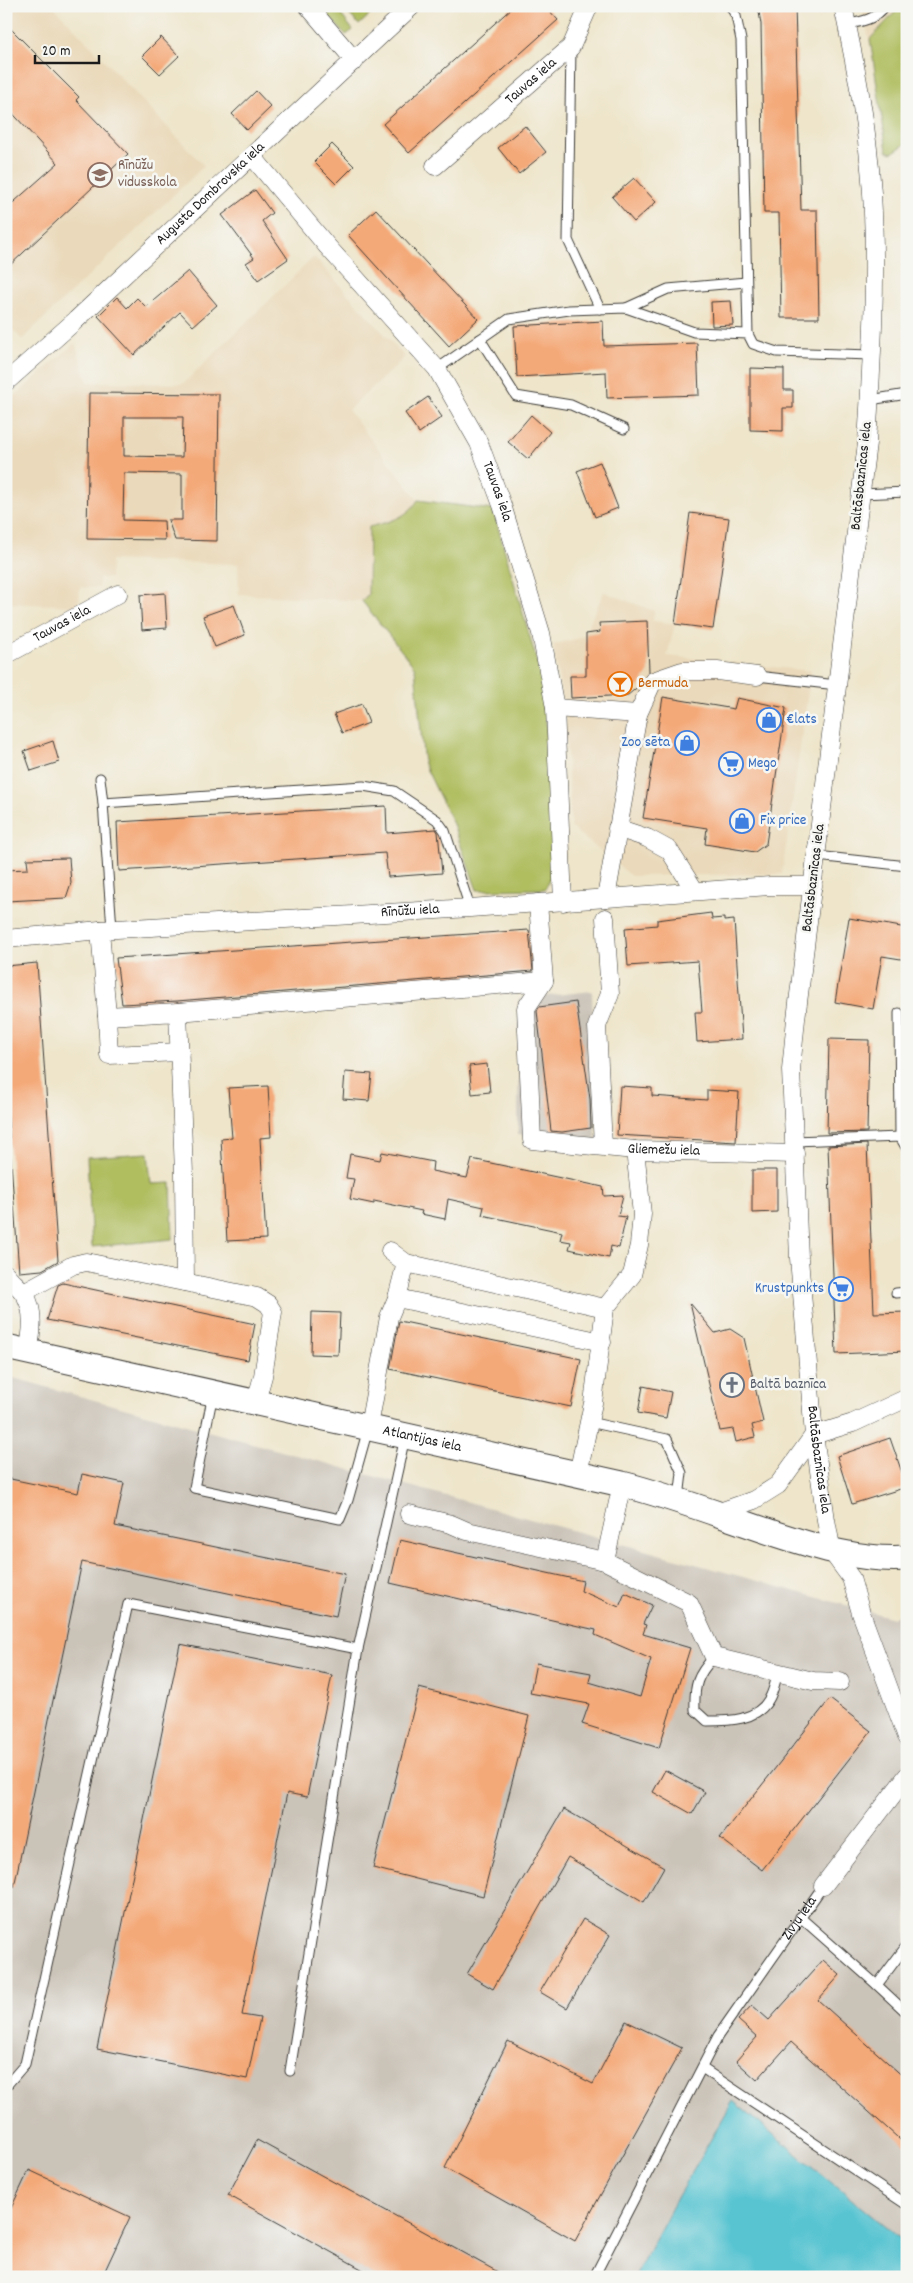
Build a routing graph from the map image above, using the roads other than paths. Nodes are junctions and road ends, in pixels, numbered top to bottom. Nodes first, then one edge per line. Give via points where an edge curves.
1 (308, 6) edge
2 (412, 6) edge
3 (589, 6) edge
4 (730, 6) edge
5 (843, 6) edge
6 (885, 6) edge
7 (847, 24) junction
8 (571, 47) junction
9 (355, 61) junction
10 (252, 156) junction
11 (435, 166) dead end
12 (746, 282) junction
13 (626, 308) junction
14 (600, 309) junction
15 (748, 334) junction
16 (480, 339) junction
17 (871, 355) junction
18 (437, 369) junction
19 (6, 382) edge
20 (907, 394) edge
21 (870, 400) junction
22 (624, 429) dead end
23 (907, 492) edge
24 (861, 494) junction
25 (118, 594) dead end
26 (6, 655) edge
27 (756, 676) joint
28 (838, 685) junction
29 (555, 708) junction
30 (638, 714) junction
31 (100, 778) dead end
32 (102, 803) junction
33 (617, 828) junction
34 (817, 856) junction
35 (907, 866) edge
36 (813, 886) junction
37 (695, 891) junction
38 (606, 898) junction
39 (563, 902) junction
40 (538, 903) junction
41 (470, 908) junction
42 (606, 918) dead end
43 (106, 930) junction
44 (6, 939) edge
45 (544, 982) junction
46 (178, 1012) junction
47 (898, 1013) dead end
48 (107, 1016) junction
49 (180, 1052) junction
50 (900, 1137) junction
51 (603, 1146) junction
52 (794, 1148) junction
53 (907, 1149) edge
54 (635, 1150) junction
55 (390, 1251) dead end
56 (406, 1263) junction
57 (6, 1274) edge
58 (185, 1282) junction
59 (24, 1292) junction
60 (907, 1292) edge
61 (896, 1293) dead end
62 (397, 1298) junction
63 (605, 1308) junction
64 (602, 1342) junction
65 (17, 1350) edge
66 (214, 1392) junction
67 (907, 1398) edge
68 (256, 1401) junction
69 (589, 1422) junction
70 (369, 1426) junction
71 (405, 1435) junction
72 (814, 1435) junction
73 (578, 1474) junction
74 (622, 1484) junction
75 (678, 1501) junction
76 (409, 1514) dead end
77 (714, 1514) junction
78 (832, 1552) junction
79 (907, 1558) edge
80 (605, 1560) junction
81 (358, 1649) junction
82 (714, 1657) junction
83 (778, 1673) junction
84 (840, 1682) dead end
85 (907, 1737) edge
86 (907, 1776) edge
87 (823, 1886) joint
88 (800, 1918) junction
89 (907, 1945) edge
90 (877, 1985) junction
91 (907, 2013) edge
92 (702, 2068) junction
93 (290, 2071) dead end
94 (6, 2086) edge
95 (907, 2205) edge
96 (594, 2277) edge

1 - 9 street
2 - 9 street, Augusta Dombrovska iela
3 - 8 street, Tauvas iela
4 - 12 lane via 736,16 741,40
5 - 7 street, Baltāsbaznīcas iela
6 - 7 lane via 879,14 862,22
7 - 17 street, Baltāsbaznīcas iela via 863,112 872,194
8 - 11 street, Tauvas iela
8 - 14 lane via 568,240
9 - 10 street, Augusta Dombrovska iela
10 - 18 street, Tauvas iela
10 - 19 street, Augusta Dombrovska iela
12 - 13 lane via 668,289
12 - 15 lane
13 - 14 lane
13 - 15 lane via 694,332
14 - 16 lane via 509,319
15 - 17 lane via 753,344 776,352
16 - 18 lane
16 - 22 lane via 516,396 571,405
17 - 21 street, Baltāsbaznīcas iela
18 - 29 street, Tauvas iela via 479,443 502,505 541,633
20 - 21 lane
21 - 24 street, Baltāsbaznīcas iela
23 - 24 lane
24 - 28 street, Baltāsbaznīcas iela
25 - 26 street, Tauvas iela
27 - 28 lane
27 - 30 street via 682,671 653,681
28 - 34 street, Baltāsbaznīcas iela
29 - 30 street
29 - 39 street, Tauvas iela
30 - 33 street
31 - 32 lane
32 - 41 lane via 363,786 394,790 441,825
32 - 43 lane
33 - 37 street via 669,850
33 - 38 street
34 - 35 lane
34 - 36 street, Baltāsbaznīcas iela
36 - 37 street, Rīnūžu iela
36 - 52 street, Baltāsbaznīcas iela via 791,1070
37 - 38 street, Rīnūžu iela
38 - 39 street, Rīnūžu iela
39 - 40 street, Rīnūžu iela
40 - 41 street, Rīnūžu iela
40 - 45 street
41 - 43 street, Rīnūžu iela
42 - 51 street via 610,994 597,1026
43 - 44 street, Rīnūžu iela
43 - 48 street
45 - 46 street
45 - 51 street, Gliemežu iela via 526,1008 532,1140
46 - 48 street
46 - 49 street
47 - 50 lane
48 - 49 street via 109,1055
49 - 58 street
50 - 52 lane
50 - 53 lane
51 - 54 street, Gliemežu iela
52 - 54 street, Gliemežu iela
52 - 72 street, Baltāsbaznīcas iela via 799,1258
54 - 63 street via 642,1214 639,1245 632,1275
55 - 56 street
56 - 62 street
56 - 63 street
57 - 59 street
58 - 59 street via 86,1262
58 - 68 street via 257,1297 273,1312
59 - 65 street via 33,1327
60 - 61 lane
62 - 64 street
62 - 70 street via 389,1317
63 - 64 street
64 - 69 street
65 - 66 main road, Atlantijas iela
66 - 68 main road, Atlantijas iela
66 - 70 lane via 194,1488 340,1519
67 - 72 street via 853,1423
68 - 70 main road, Atlantijas iela
69 - 73 street
69 - 75 lane via 667,1439 682,1473
70 - 71 main road, Atlantijas iela
71 - 73 main road, Atlantijas iela
71 - 81 lane
72 - 77 street via 778,1485 754,1500
72 - 78 street, Baltāsbaznīcas iela
73 - 74 main road, Atlantijas iela
74 - 75 main road, Atlantijas iela
74 - 80 street
75 - 77 main road, Atlantijas iela
76 - 80 street via 467,1531
77 - 78 main road, Atlantijas iela
78 - 79 main road, Atlantijas iela via 885,1560
78 - 85 street, Baltāsbaznīcas iela via 851,1578
80 - 82 street via 689,1603
81 - 93 lane
81 - 94 lane via 128,1604 26,2064
82 - 83 street
82 - 83 lane via 700,1672 694,1692 696,1710 707,1720 729,1721 753,1715 769,1700
83 - 84 street
86 - 87 street, Zivju iela
87 - 88 lane, Zivju iela
88 - 90 lane
88 - 92 lane, Zivju iela via 718,2036
89 - 90 lane
90 - 91 lane
92 - 95 lane
92 - 96 lane, Zivju iela

